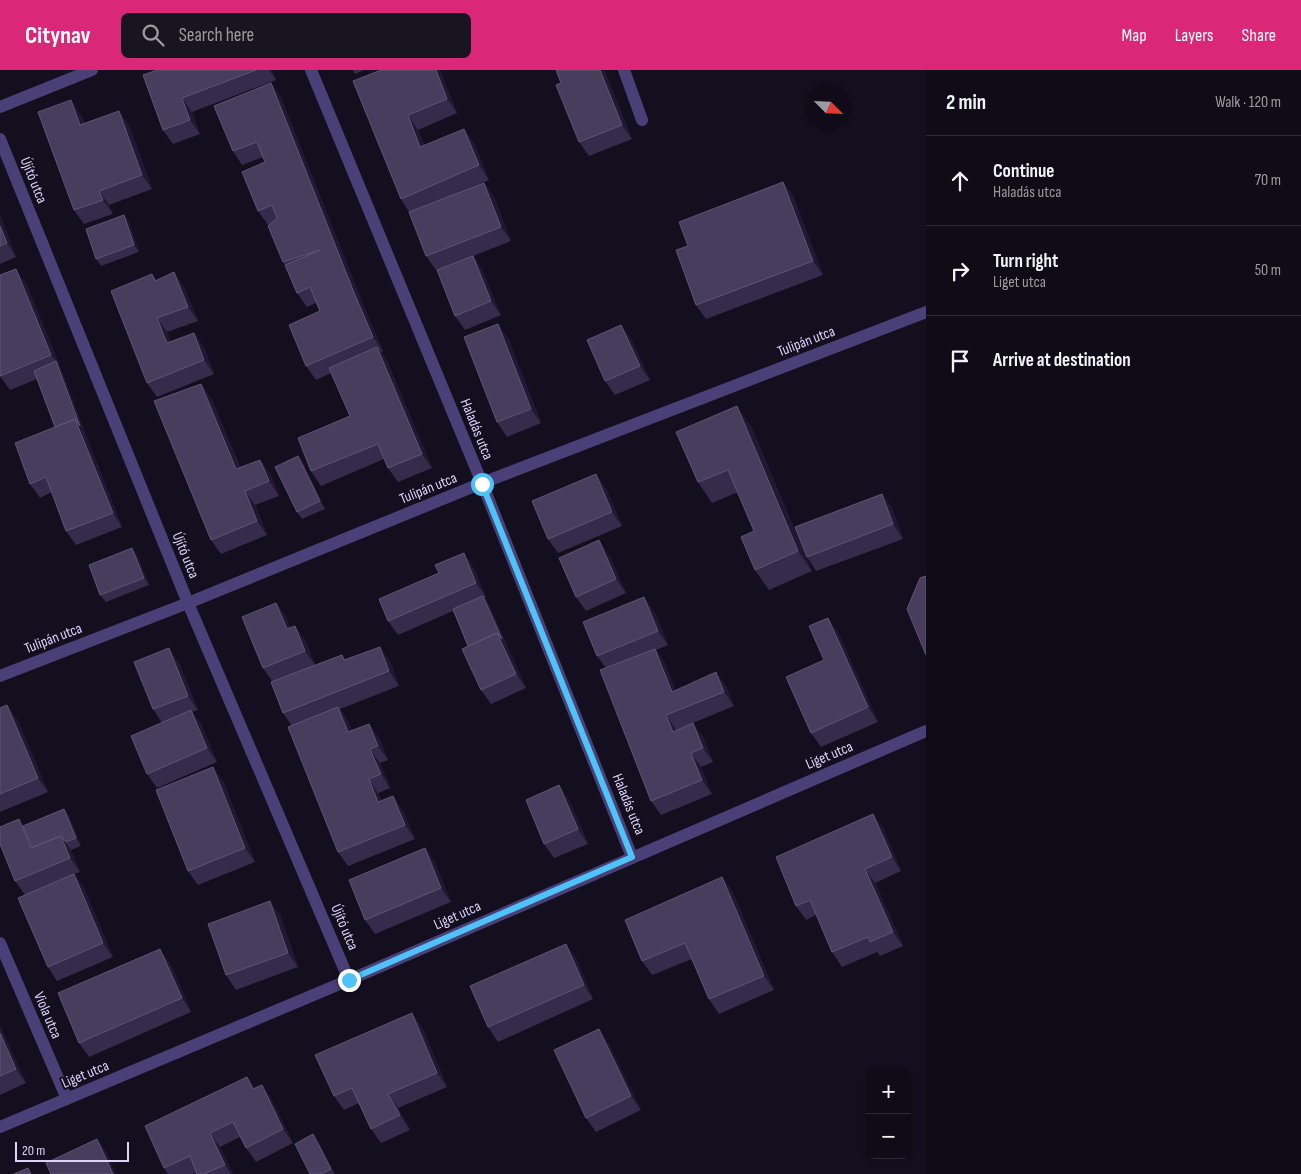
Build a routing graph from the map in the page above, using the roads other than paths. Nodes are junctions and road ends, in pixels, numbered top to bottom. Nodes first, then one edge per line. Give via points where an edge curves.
1 (92, 70) edge
2 (311, 70) edge
3 (624, 70) edge
4 (0, 107) edge
5 (642, 120) dead end
6 (0, 139) edge
7 (926, 312) edge
8 (482, 484) junction
9 (188, 603) junction
10 (0, 676) edge
11 (926, 731) edge
12 (632, 857) junction
13 (0, 943) edge
14 (349, 980) junction
15 (67, 1099) junction
16 (0, 1127) edge

1 - 4 street
2 - 8 street, Haladás utca
3 - 5 street
6 - 9 street, Újító utca
7 - 8 street, Tulipán utca
8 - 9 street, Tulipán utca
8 - 12 street, Haladás utca
9 - 10 street, Tulipán utca
9 - 14 street, Újító utca
11 - 12 street, Liget utca
12 - 14 street, Liget utca
13 - 15 street, Viola utca
14 - 15 street, Liget utca
15 - 16 street, Liget utca

